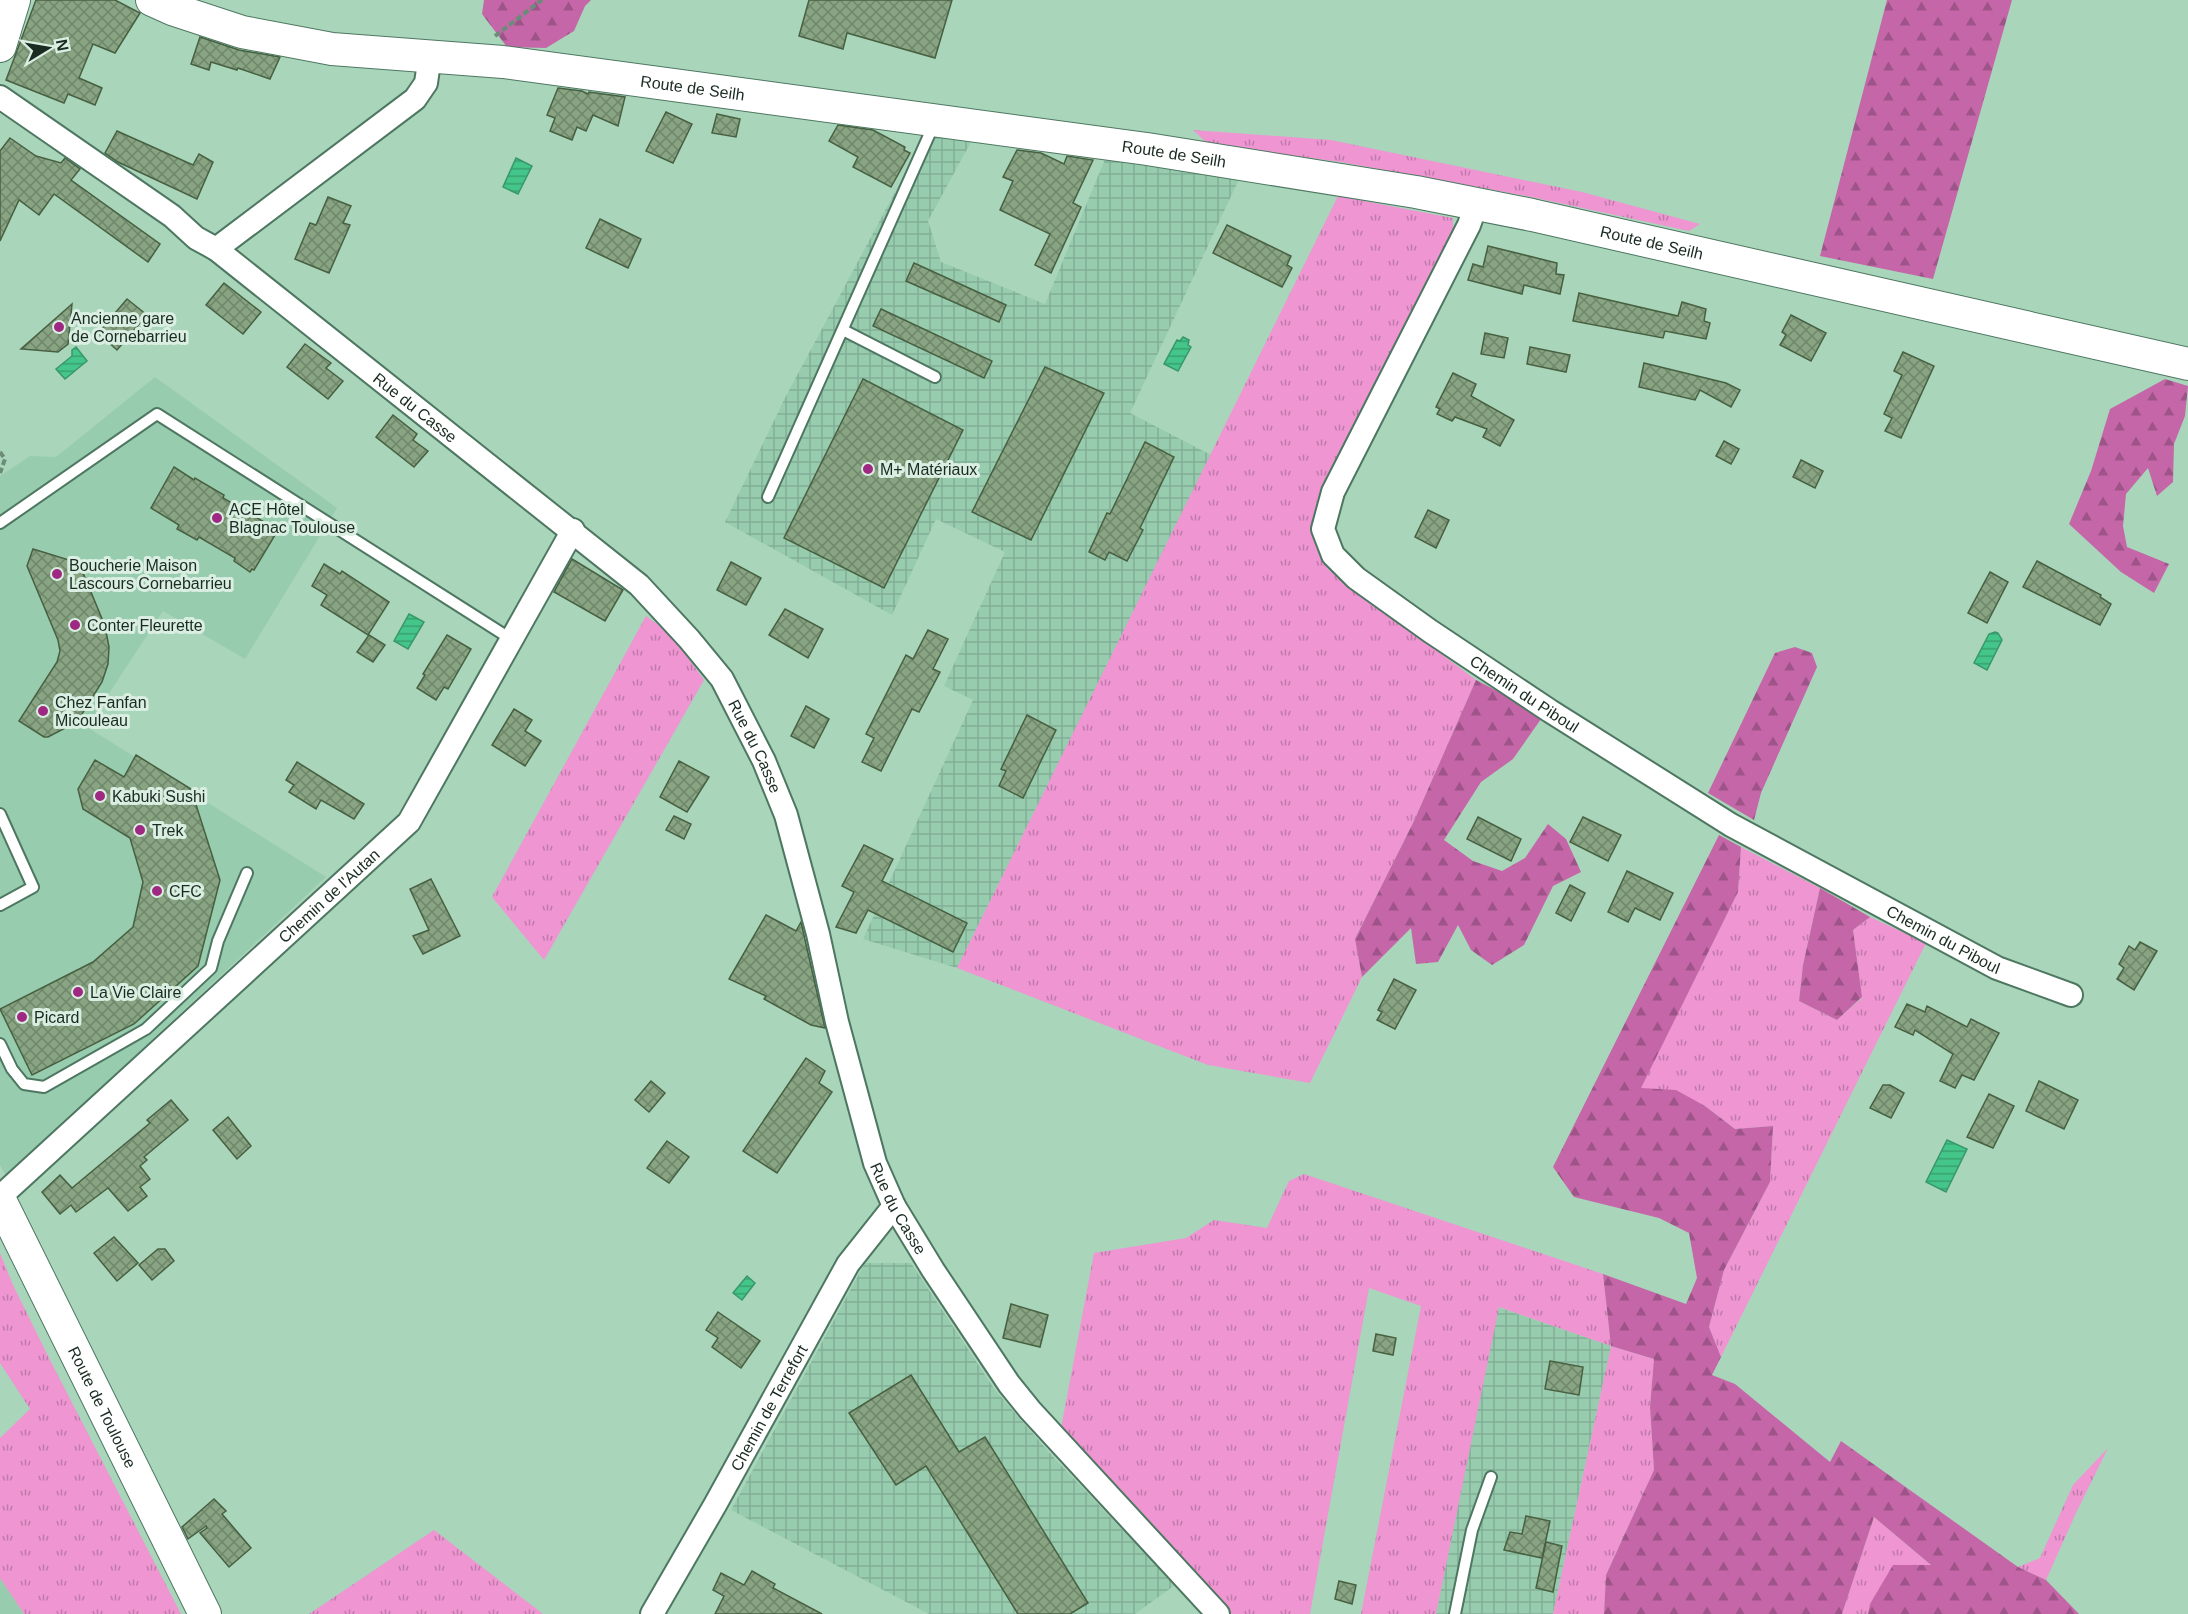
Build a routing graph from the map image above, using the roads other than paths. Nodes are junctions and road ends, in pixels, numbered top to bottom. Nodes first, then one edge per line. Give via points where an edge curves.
1 (14, 0) edge
2 (152, 0) edge
3 (0, 46) edge
4 (430, 55) junction
5 (0, 97) edge
6 (936, 121) junction
7 (1476, 205) junction
8 (216, 249) junction
9 (843, 330) junction
10 (2188, 364) edge
11 (935, 376) dead end
12 (768, 497) dead end
13 (0, 523) edge
14 (573, 530) junction
15 (511, 639) junction
16 (0, 814) edge
17 (247, 873) dead end
18 (0, 905) edge
19 (2071, 995) dead end
20 (0, 1044) edge
21 (0, 1198) edge
22 (894, 1206) junction
23 (1491, 1477) dead end
24 (205, 1614) edge
25 (651, 1614) edge
26 (1218, 1614) edge
27 (1455, 1614) edge

1 - 3 street
2 - 4 street, Route de Seilh via 242,32 332,49
4 - 6 street, Route de Seilh
4 - 8 street via 426,83 415,99
5 - 8 street, Rue du Casse
6 - 7 street, Route de Seilh via 1248,164
6 - 9 lane
7 - 10 street, Route de Seilh
7 - 19 street, Chemin du Piboul via 1333,492 1323,529 1333,555 1356,578 1430,631 1731,825 1996,968
8 - 14 street, Rue du Casse
9 - 11 lane
9 - 12 lane
13 - 15 lane via 157,414
14 - 15 street, Chemin de l'Autan
14 - 22 street, Rue du Casse via 639,585 689,639 722,679 764,761 797,854 875,1163
15 - 21 street, Chemin de l'Autan via 409,822
16 - 18 lane via 33,887
17 - 20 lane via 218,941 211,968 146,1029 44,1087 24,1084
21 - 24 street, Route de Toulouse
22 - 25 street, Chemin de Terrefort via 848,1264
22 - 26 street, Rue du Casse via 1009,1384
23 - 27 lane via 1472,1530

